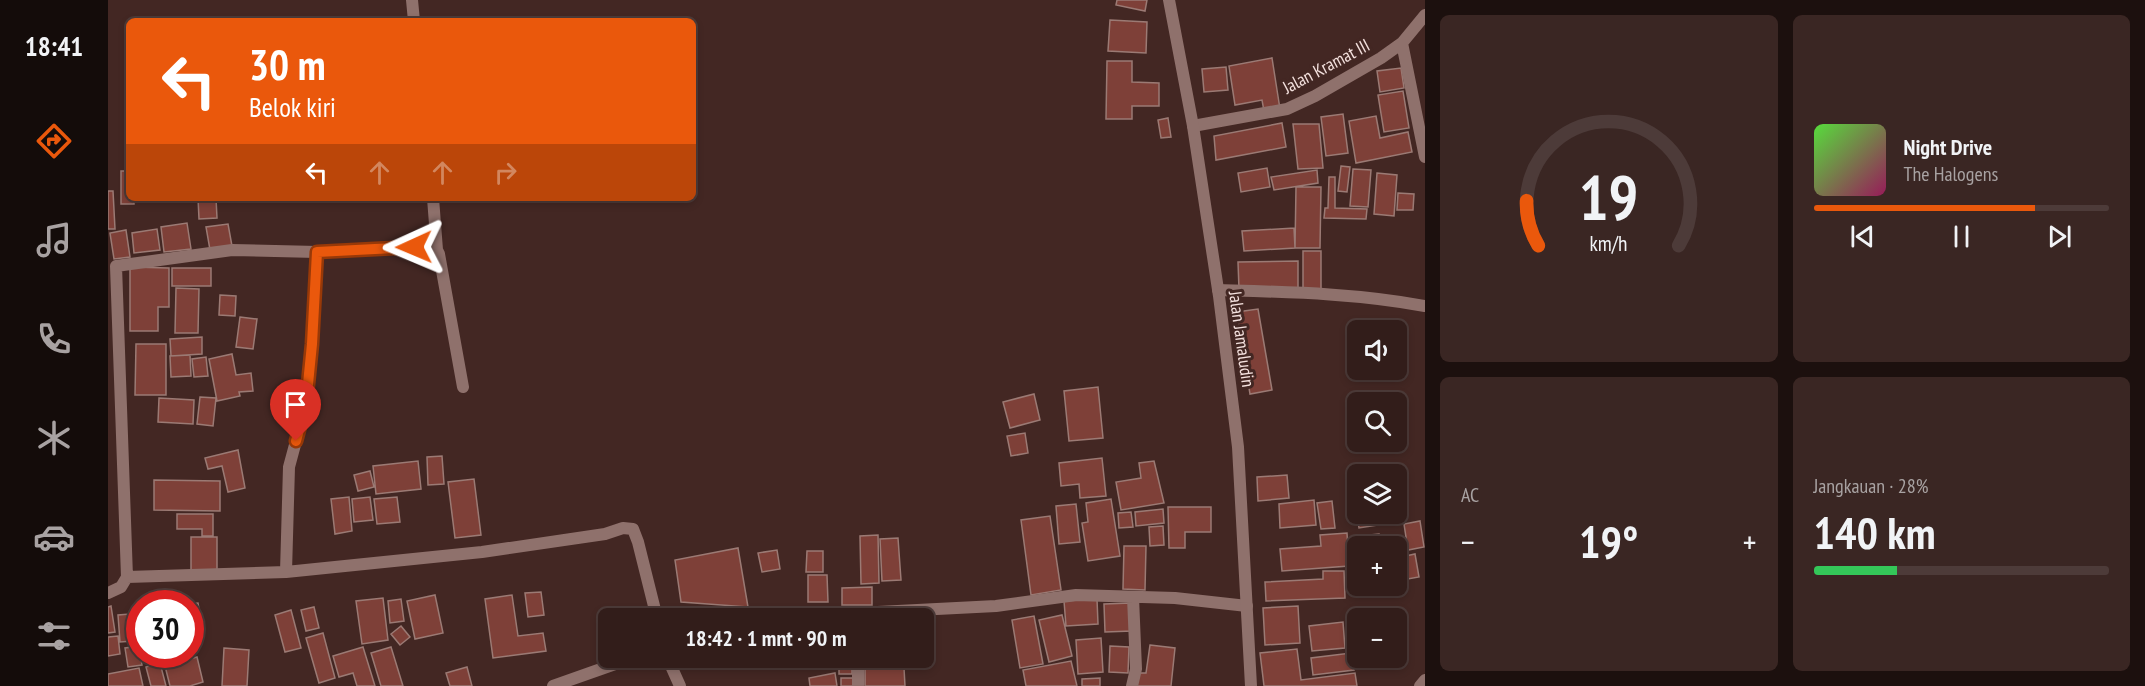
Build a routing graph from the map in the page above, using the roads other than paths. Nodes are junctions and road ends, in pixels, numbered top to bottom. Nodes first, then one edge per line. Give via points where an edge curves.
1 (412, 0) edge
2 (1169, 0) edge
3 (1425, 15) edge
4 (414, 18) edge
5 (1402, 43) junction
6 (1193, 126) junction
7 (1425, 157) edge
8 (433, 201) edge
9 (437, 250) junction
10 (317, 252) junction
11 (112, 266) edge
12 (1218, 290) junction
13 (1425, 306) edge
14 (463, 387) dead end
15 (286, 572) junction
16 (127, 577) junction
17 (108, 594) edge
18 (1133, 597) junction
19 (1247, 606) junction
20 (654, 608) edge
21 (934, 610) edge
22 (604, 668) edge
23 (672, 668) edge
24 (858, 668) edge
25 (1425, 680) edge
26 (553, 686) edge
27 (680, 686) edge
28 (858, 686) edge
29 (1132, 686) edge
30 (1251, 686) edge
31 (1420, 686) edge

1 - 4 street
2 - 6 street, Jalan Jamaludin
3 - 5 street, Jalan Kramat III
5 - 6 street, Jalan Kramat III via 1344,80 1287,109
5 - 7 street
6 - 12 street, Jalan Jamaludin
8 - 9 street
9 - 10 street via 421,247
9 - 14 street
10 - 11 street via 232,250
10 - 15 street via 306,404 289,467
11 - 16 street
12 - 13 street via 1330,293
12 - 19 street, Jalan Jamaludin via 1238,447
15 - 16 street
15 - 20 street via 482,552 633,529
16 - 17 street
18 - 19 street
18 - 21 street via 1076,595
18 - 29 street via 1136,669
19 - 30 street, Jalan Jamaludin
22 - 26 street
23 - 27 street
24 - 28 street
25 - 31 street

